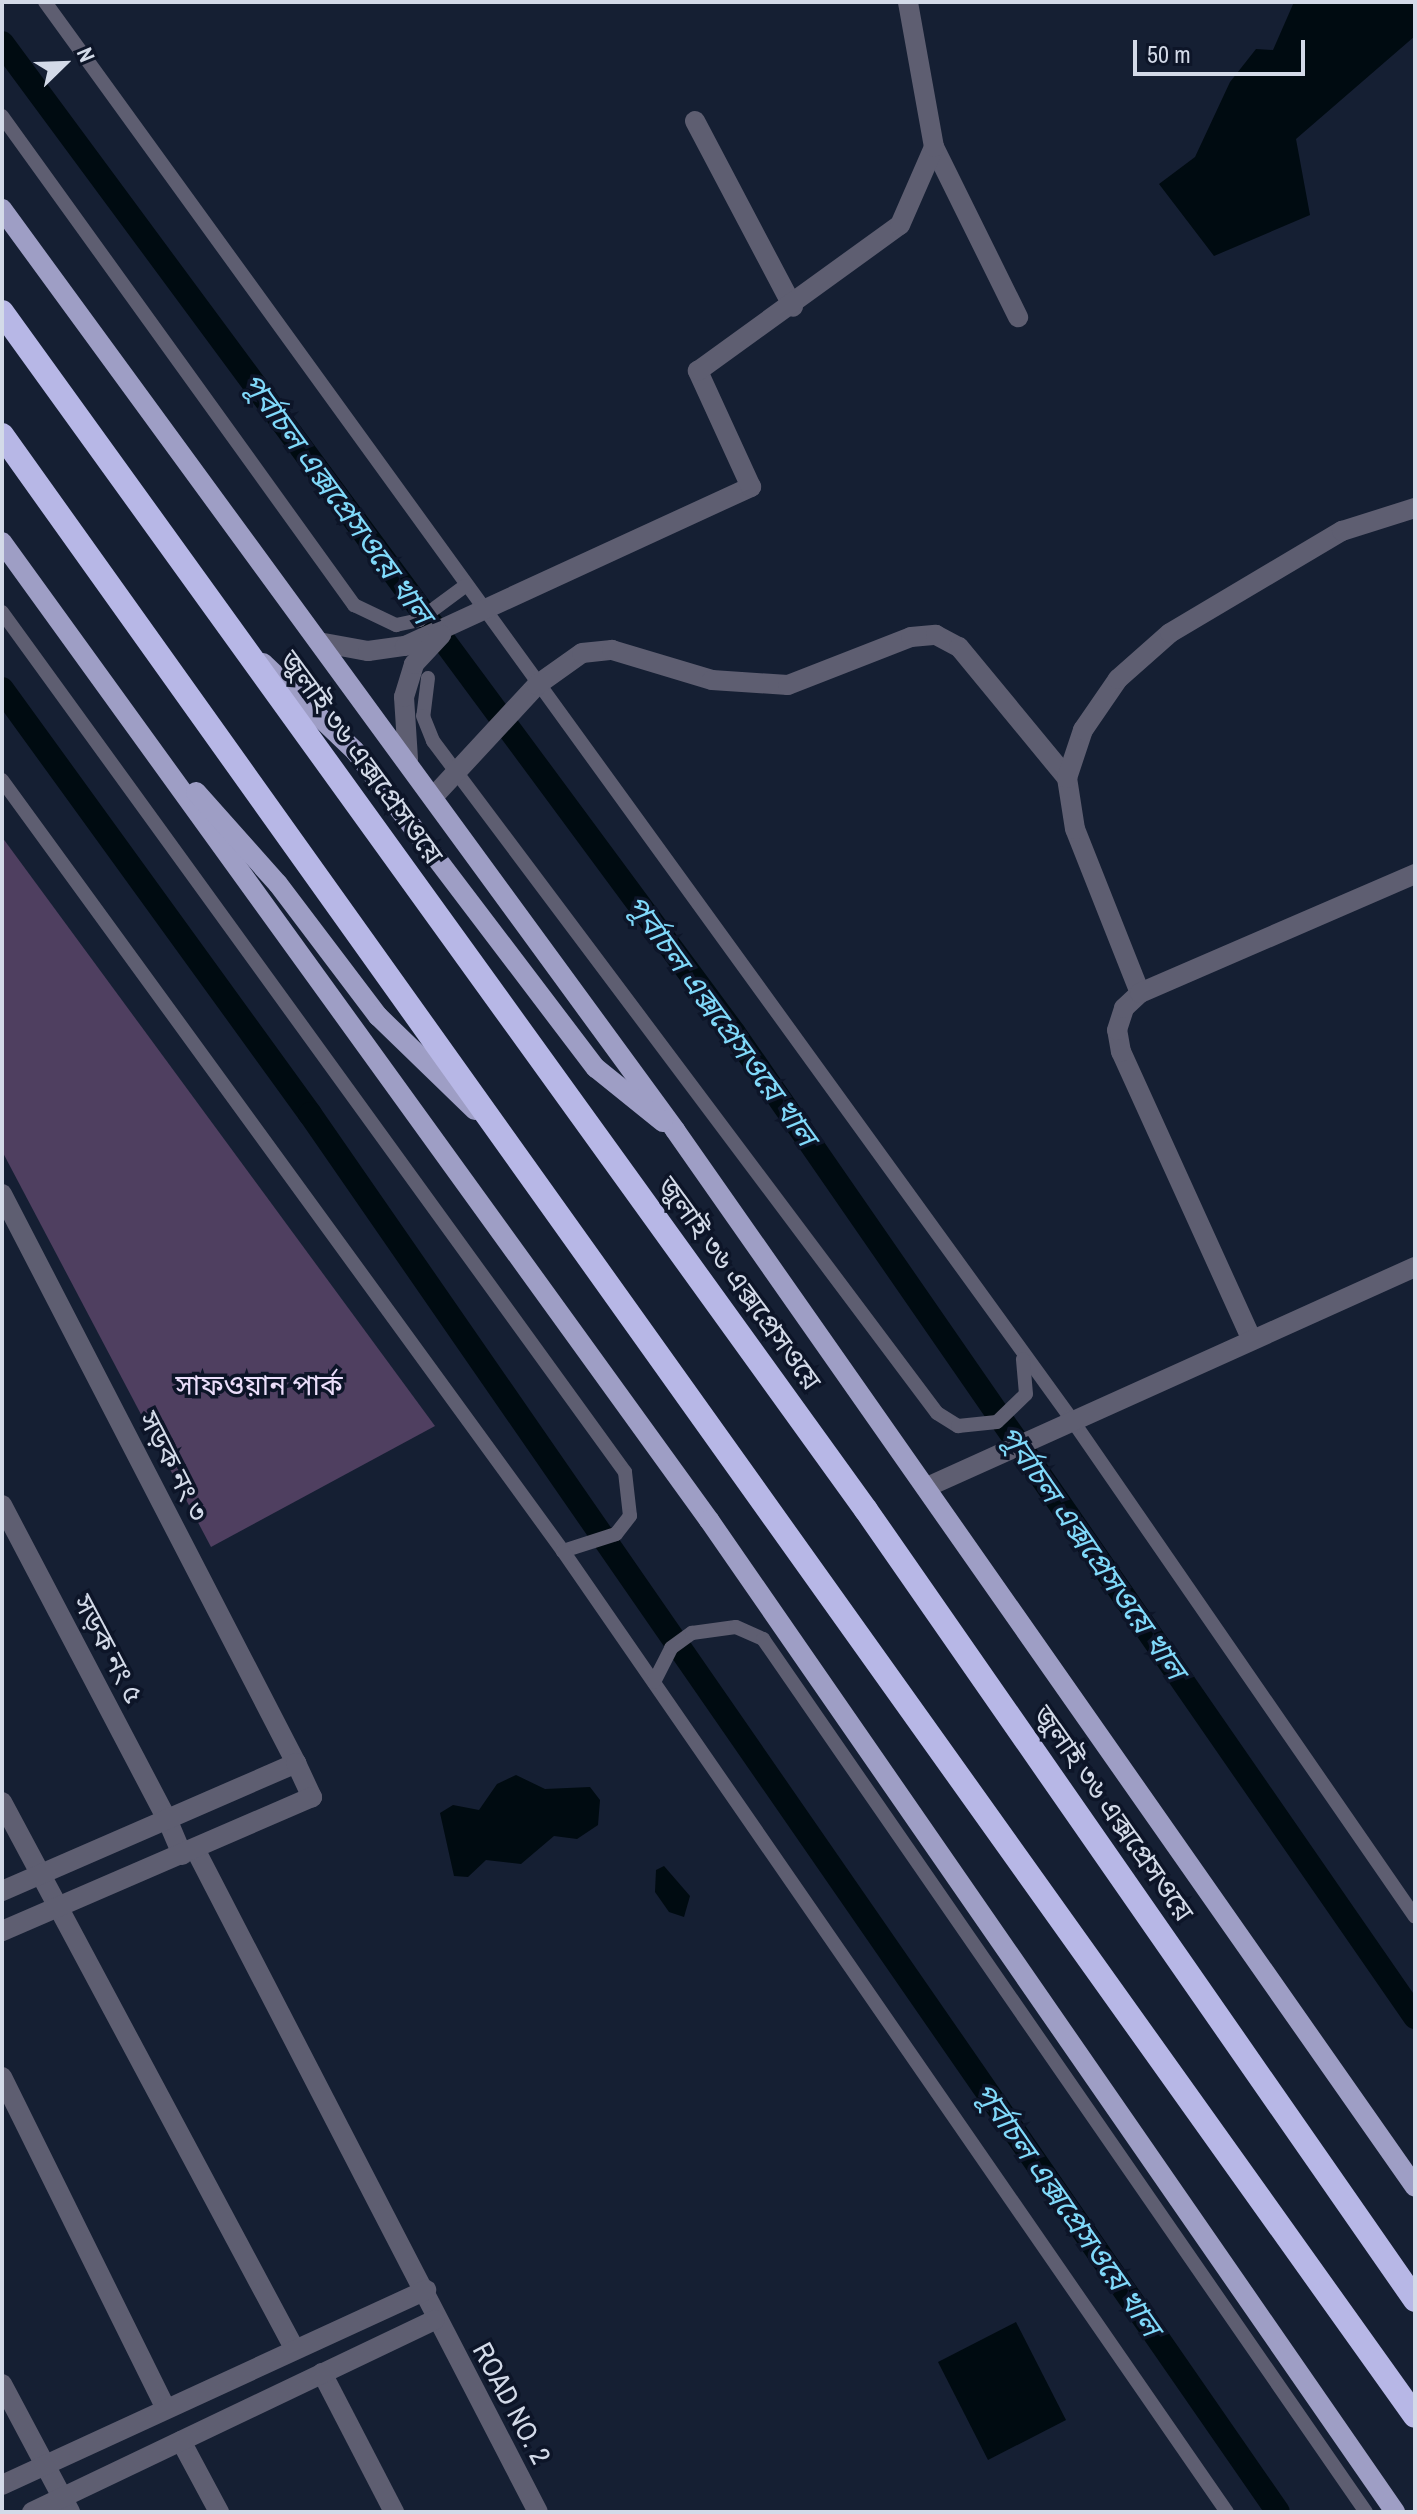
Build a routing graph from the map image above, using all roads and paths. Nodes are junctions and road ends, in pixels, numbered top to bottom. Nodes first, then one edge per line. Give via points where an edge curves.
1 (45, 2) edge
2 (908, 2) edge
3 (2, 116) edge
4 (695, 121) dead end
5 (934, 147) junction
6 (2, 209) edge
7 (793, 307) junction
8 (2, 312) edge
9 (1018, 317) dead end
10 (2, 435) edge
11 (1415, 508) edge
12 (2, 542) edge
13 (465, 586) junction
14 (481, 610) junction
15 (2, 612) edge
16 (444, 632) junction
17 (324, 643) junction
18 (251, 652) junction
19 (428, 678) dead end
20 (408, 759) junction
21 (170, 770) junction
22 (1067, 778) junction
23 (2, 780) edge
24 (435, 795) junction
25 (1415, 874) edge
26 (1140, 993) junction
27 (675, 1130) junction
28 (517, 1148) junction
29 (2, 1194) edge
30 (1415, 1267) edge
31 (1251, 1338) junction
32 (1020, 1348) junction
33 (1070, 1417) junction
34 (927, 1487) junction
35 (2, 1505) edge
36 (563, 1551) junction
37 (654, 1682) junction
38 (296, 1763) junction
39 (2, 1802) edge
40 (167, 1819) junction
41 (188, 1852) junction
42 (40, 1874) junction
43 (2, 1891) edge
44 (57, 1907) junction
45 (1415, 1917) edge
46 (2, 1931) edge
47 (2, 2077) edge
48 (1415, 2187) edge
49 (426, 2290) junction
50 (1415, 2300) edge
51 (435, 2320) junction
52 (293, 2346) junction
53 (322, 2373) junction
54 (2, 2384) edge
55 (165, 2407) junction
56 (1415, 2416) edge
57 (181, 2441) junction
58 (45, 2464) junction
59 (2, 2485) edge
60 (67, 2505) edge
61 (32, 2512) edge
62 (219, 2512) edge
63 (394, 2512) edge
64 (538, 2512) edge
65 (1227, 2512) edge
66 (1366, 2512) edge
67 (1395, 2512) edge

1 - 13 street
2 - 5 street
3 - 13 street via 354,605 396,625 419,620
4 - 7 street
5 - 7 street via 900,225
5 - 9 street
6 - 17 main road
7 - 14 street via 698,371 754,478 751,487
8 - 18 highway, জুলাই ৩৬ এক্সপ্রেসওয়ে
10 - 28 highway
11 - 22 street via 1342,531 1147,650 1097,708
12 - 21 main road
13 - 14 street
14 - 16 street
14 - 32 street
15 - 36 street via 625,1472 630,1516 616,1534
16 - 17 street via 368,651
16 - 20 street via 414,664 404,697
17 - 20 main road
18 - 27 main road via 355,751 596,1068
18 - 50 highway, জুলাই ৩৬ এক্সপ্রেসওয়ে via 866,1510
19 - 32 street via 423,716 433,741 918,1389 958,1426 997,1422 1017,1410 1030,1384
20 - 24 main road
21 - 28 main road via 214,807 378,1016
21 - 67 main road via 709,1520
22 - 24 street via 959,647 936,635 911,637 788,685 712,680 612,650 582,653 537,685
22 - 26 street via 1075,829
23 - 36 street
24 - 27 main road
25 - 26 street
26 - 31 street via 1117,1030 1121,1052
27 - 34 main road
28 - 56 highway
29 - 38 street, সড়ক নং ৩
30 - 31 street
31 - 33 street
32 - 33 street
33 - 34 street
33 - 45 street
34 - 48 main road
35 - 40 street, সড়ক নং ৫
36 - 37 street
37 - 65 street
37 - 66 street via 671,1648 692,1633 736,1627 763,1639
38 - 40 street
38 - 41 street, সড়ক নং ৩ via 312,1797
39 - 42 street
40 - 41 street, সড়ক নং ৫
40 - 42 street
41 - 44 street
41 - 49 street, ROAD NO. 2
42 - 43 street
42 - 44 street
44 - 46 street
44 - 52 street
47 - 55 street
49 - 51 street, ROAD NO. 2
49 - 52 street
51 - 53 street
51 - 64 street, ROAD NO. 2
52 - 55 street
53 - 57 street
53 - 63 street
54 - 58 street
55 - 58 street
57 - 60 street
57 - 62 street
58 - 59 street
58 - 60 street
60 - 61 street

